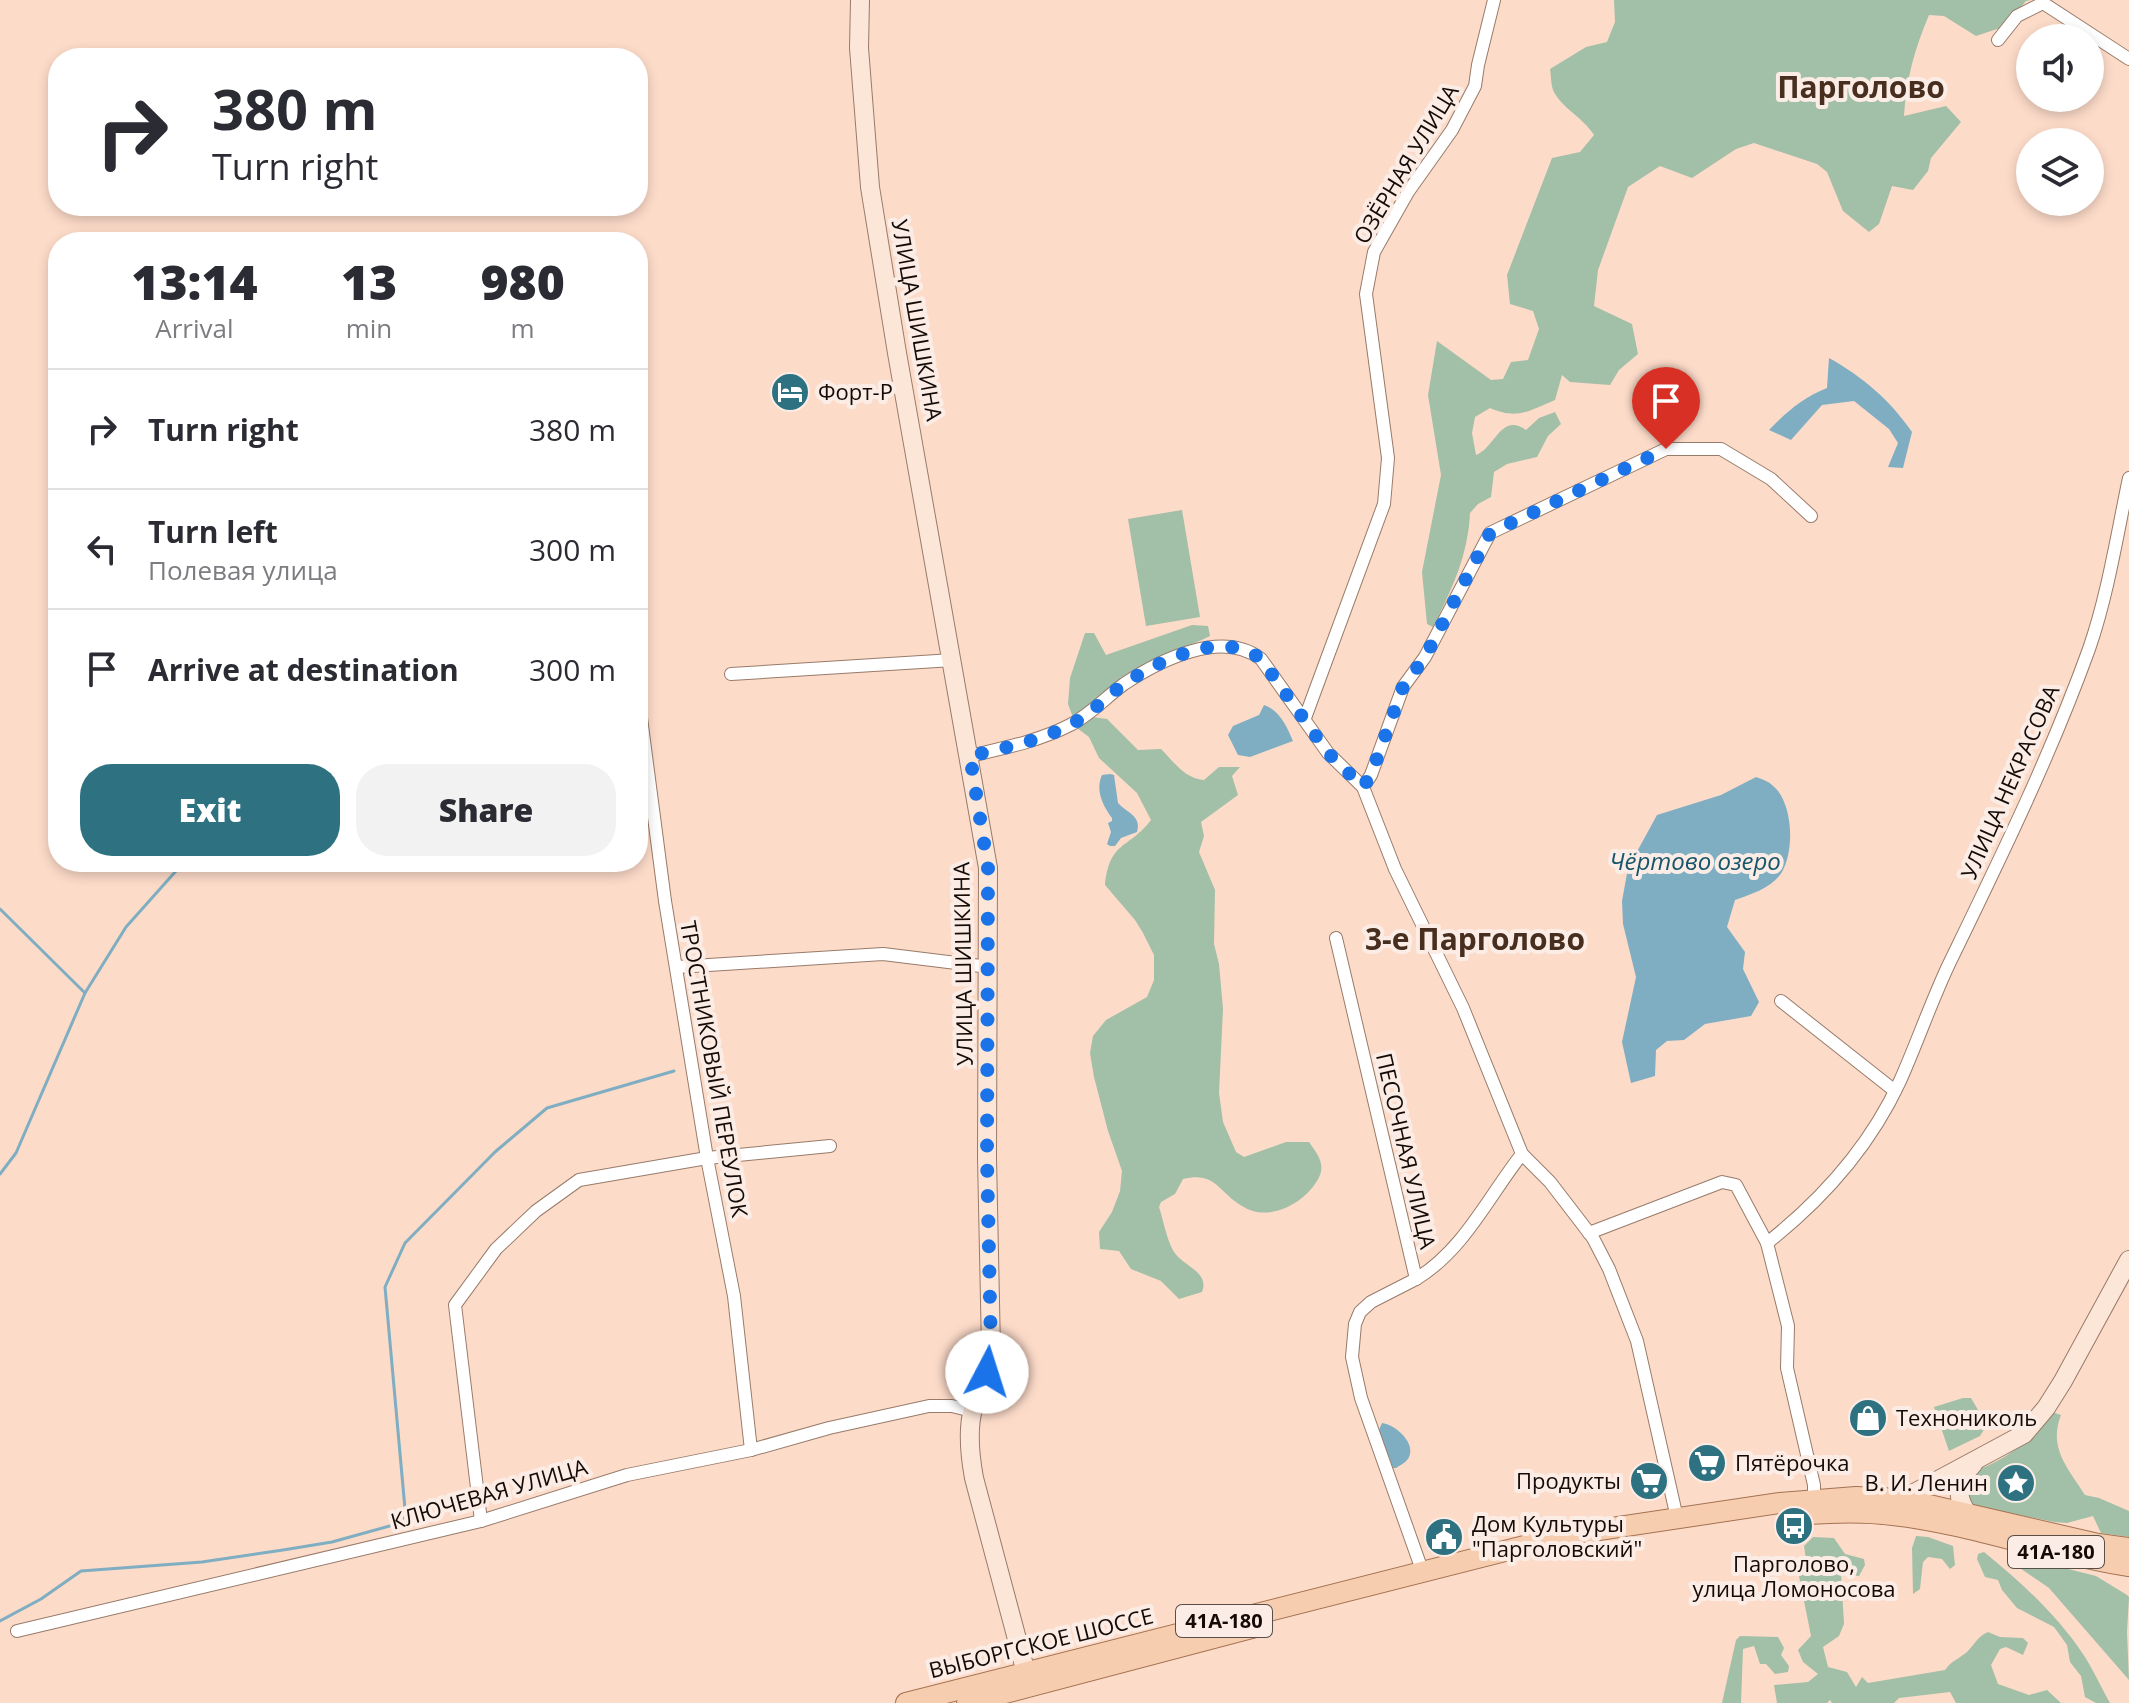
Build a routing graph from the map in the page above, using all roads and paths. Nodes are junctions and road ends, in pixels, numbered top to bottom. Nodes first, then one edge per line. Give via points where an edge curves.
1 (860, 0) edge
2 (1494, 0) edge
3 (1998, 40) dead end
4 (2129, 59) edge
5 (2129, 478) edge
6 (1811, 516) dead end
7 (953, 660) junction
8 (731, 674) dead end
9 (1305, 718) junction
10 (970, 756) junction
11 (648, 765) edge
12 (1363, 787) junction
13 (1336, 938) dead end
14 (677, 967) junction
15 (989, 967) junction
16 (1781, 1001) dead end
17 (1895, 1091) junction
18 (830, 1146) dead end
19 (1522, 1154) junction
20 (707, 1158) junction
21 (1589, 1233) junction
22 (1767, 1243) junction
23 (2129, 1260) edge
24 (1416, 1279) junction
25 (972, 1411) junction
26 (751, 1450) junction
27 (1979, 1458) junction
28 (1903, 1499) junction
29 (1814, 1500) junction
30 (1968, 1514) junction
31 (1677, 1518) junction
32 (481, 1521) junction
33 (2129, 1548) edge
34 (2129, 1566) edge
35 (1422, 1570) junction
36 (17, 1631) dead end
37 (1028, 1679) junction
38 (906, 1703) edge
39 (967, 1703) edge

1 - 7 street, УЛИЦА ШИШКИНА via 870,187
2 - 9 street, ОЗЁРНАЯ УЛИЦА via 1475,86 1374,252 1366,294 1388,458 1384,504
3 - 4 street via 2017,16 2043,3
5 - 17 street, УЛИЦА НЕКРАСОВА via 2089,648
6 - 12 street via 1771,479 1721,449 1666,449 1490,533 1425,657 1403,687
7 - 8 street
7 - 10 street, УЛИЦА ШИШКИНА
9 - 10 street via 1261,659 1248,649 1224,646 1152,667 1073,724
9 - 12 street via 1328,753
10 - 15 street, УЛИЦА ШИШКИНА via 988,868
11 - 14 street, ТРОСТНИКОВЫЙ ПЕРЕУЛОК
12 - 19 street
13 - 24 street, ПЕСОЧНАЯ УЛИЦА
14 - 15 street via 883,954
14 - 20 street, ТРОСТНИКОВЫЙ ПЕРЕУЛОК
15 - 25 street, УЛИЦА ШИШКИНА via 991,1349
16 - 17 street
17 - 22 street, УЛИЦА НЕКРАСОВА via 1843,1172
18 - 20 street
19 - 21 street
19 - 24 street via 1452,1250
20 - 26 street, ТРОСТНИКОВЫЙ ПЕРЕУЛОК via 734,1296
20 - 32 street via 579,1180 496,1249 455,1305
21 - 22 street via 1722,1182 1736,1185
21 - 31 street via 1637,1341
22 - 29 street via 1788,1326 1787,1368
23 - 27 street via 2046,1408 2024,1434
24 - 35 street, ПЕСОЧНАЯ УЛИЦА via 1360,1312 1352,1357 1361,1398
25 - 26 street, КЛЮЧЕВАЯ УЛИЦА via 929,1406
25 - 37 street, УЛИЦА ШИШКИНА via 969,1451 974,1478
26 - 32 street, КЛЮЧЕВАЯ УЛИЦА via 627,1475
27 - 28 street
27 - 30 street via 1959,1486
28 - 29 main road, ВЫБОРГСКОЕ ШОССЕ / 41А-180
28 - 30 main road, ВЫБОРГСКОЕ ШОССЕ / 41А-180
29 - 31 main road, ВЫБОРГСКОЕ ШОССЕ / 41А-180
30 - 33 main road, ВЫБОРГСКОЕ ШОССЕ / 41А-180
31 - 35 main road, ВЫБОРГСКОЕ ШОССЕ / 41А-180 via 1572,1534
32 - 36 street, КЛЮЧЕВАЯ УЛИЦА
34 - 37 main road, ВЫБОРГСКОЕ ШОССЕ / 41А-180 via 1922,1519 1856,1512 1781,1515 1576,1544
35 - 37 main road, ВЫБОРГСКОЕ ШОССЕ / 41А-180
37 - 38 main road, ВЫБОРГСКОЕ ШОССЕ / 41А-180
37 - 39 main road, ВЫБОРГСКОЕ ШОССЕ / 41А-180

